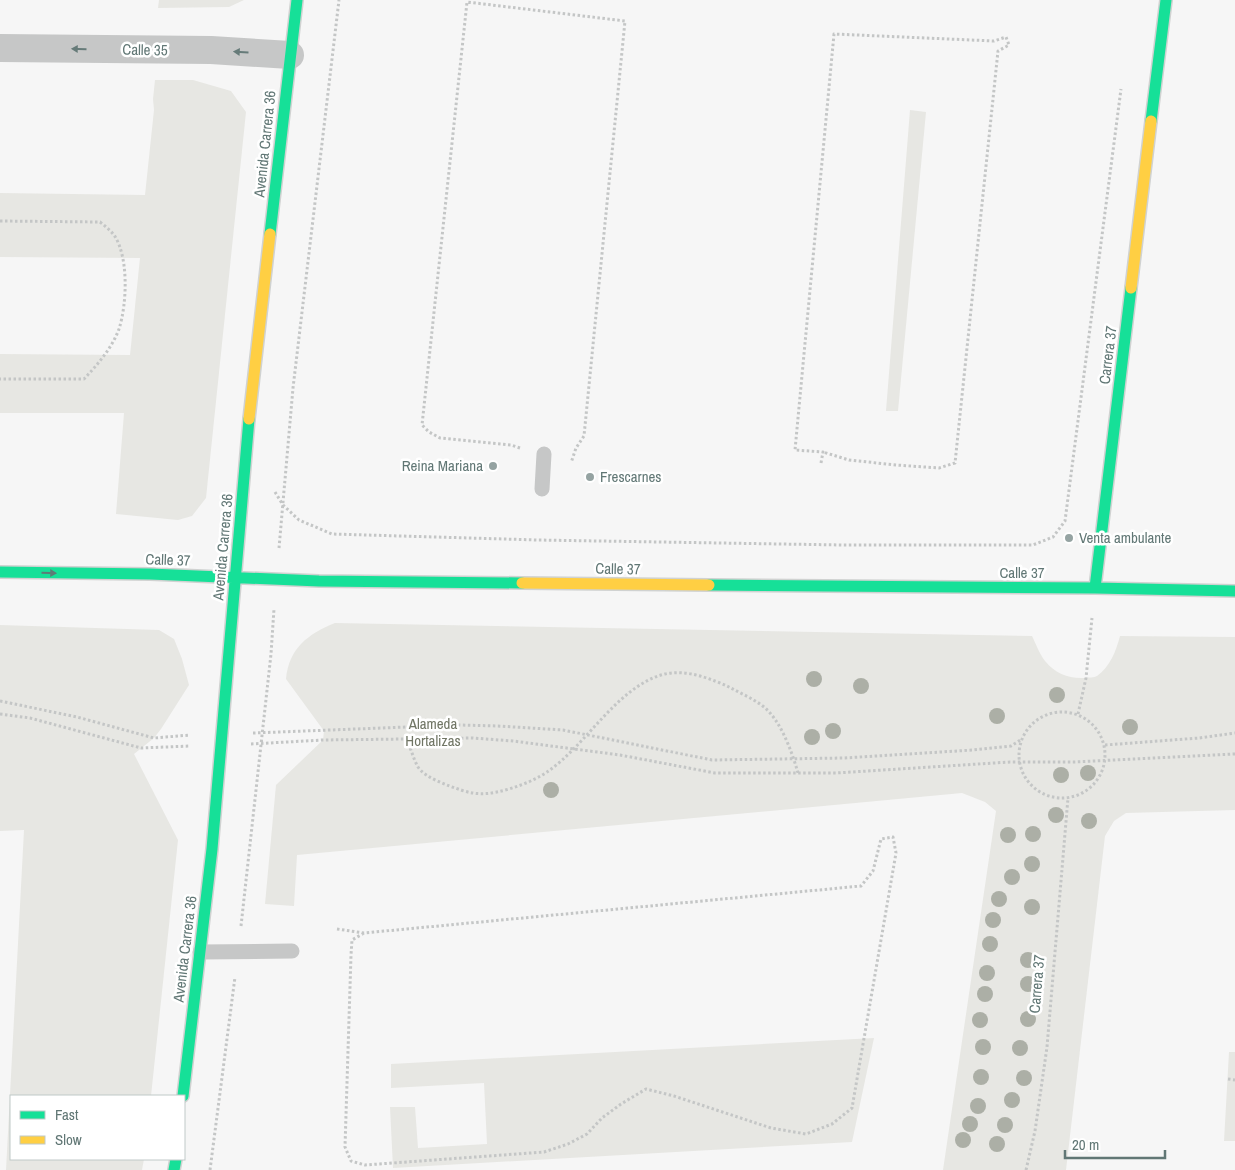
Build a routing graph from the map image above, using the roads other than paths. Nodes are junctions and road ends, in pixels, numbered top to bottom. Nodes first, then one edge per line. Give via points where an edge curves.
1 (297, 0) edge
2 (1166, 0) edge
3 (0, 48) edge
4 (290, 55) junction
5 (544, 454) road end
6 (542, 489) dead end
7 (0, 572) edge
8 (236, 578) junction
9 (1095, 588) junction
10 (1235, 591) edge
11 (292, 951) dead end
12 (200, 952) junction
13 (183, 1095) edge

1 - 4 street, Avenida Carrera 36
2 - 9 street, Carrera 37
4 -> 3 street, Calle 35 via 211,50
4 - 8 street, Avenida Carrera 36 via 247,441
5 - 6 lane
7 -> 8 street, Calle 37
8 - 9 street, Calle 37 via 839,588
8 - 12 street, Avenida Carrera 36
9 - 10 street, Calle 37
11 - 12 lane
12 - 13 street, Avenida Carrera 36

